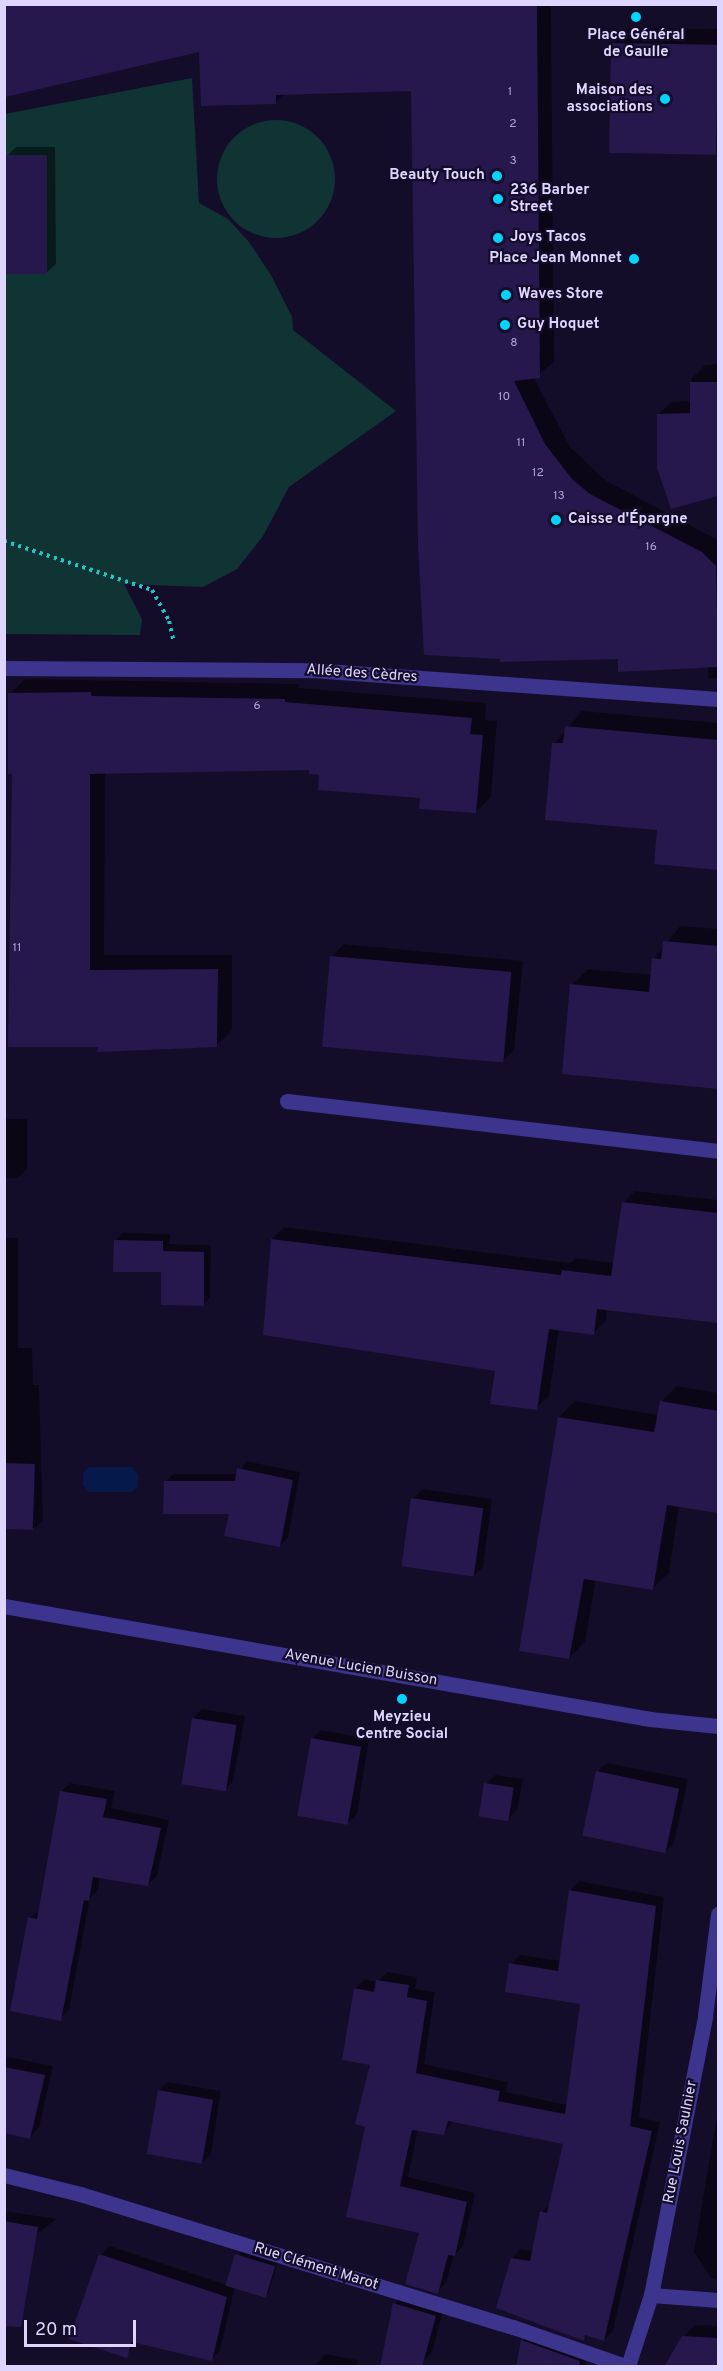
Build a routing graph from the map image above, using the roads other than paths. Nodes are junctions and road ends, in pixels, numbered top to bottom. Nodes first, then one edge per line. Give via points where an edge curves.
1 (4, 668) edge
2 (718, 699) edge
3 (287, 1101) dead end
4 (718, 1151) edge
5 (4, 1606) edge
6 (718, 1726) edge
7 (718, 1914) edge
8 (4, 2175) edge
9 (651, 2295) junction
10 (718, 2300) edge
11 (626, 2367) edge

1 - 2 street, Allée des Cèdres via 312,670
3 - 4 street
5 - 6 street, Avenue Lucien Buisson via 650,1719
7 - 9 street, Rue Louis Saulnier via 705,2016
8 - 11 street, Rue Clément Marot via 80,2194 513,2327
9 - 10 street
9 - 11 street, Rue Louis Saulnier

